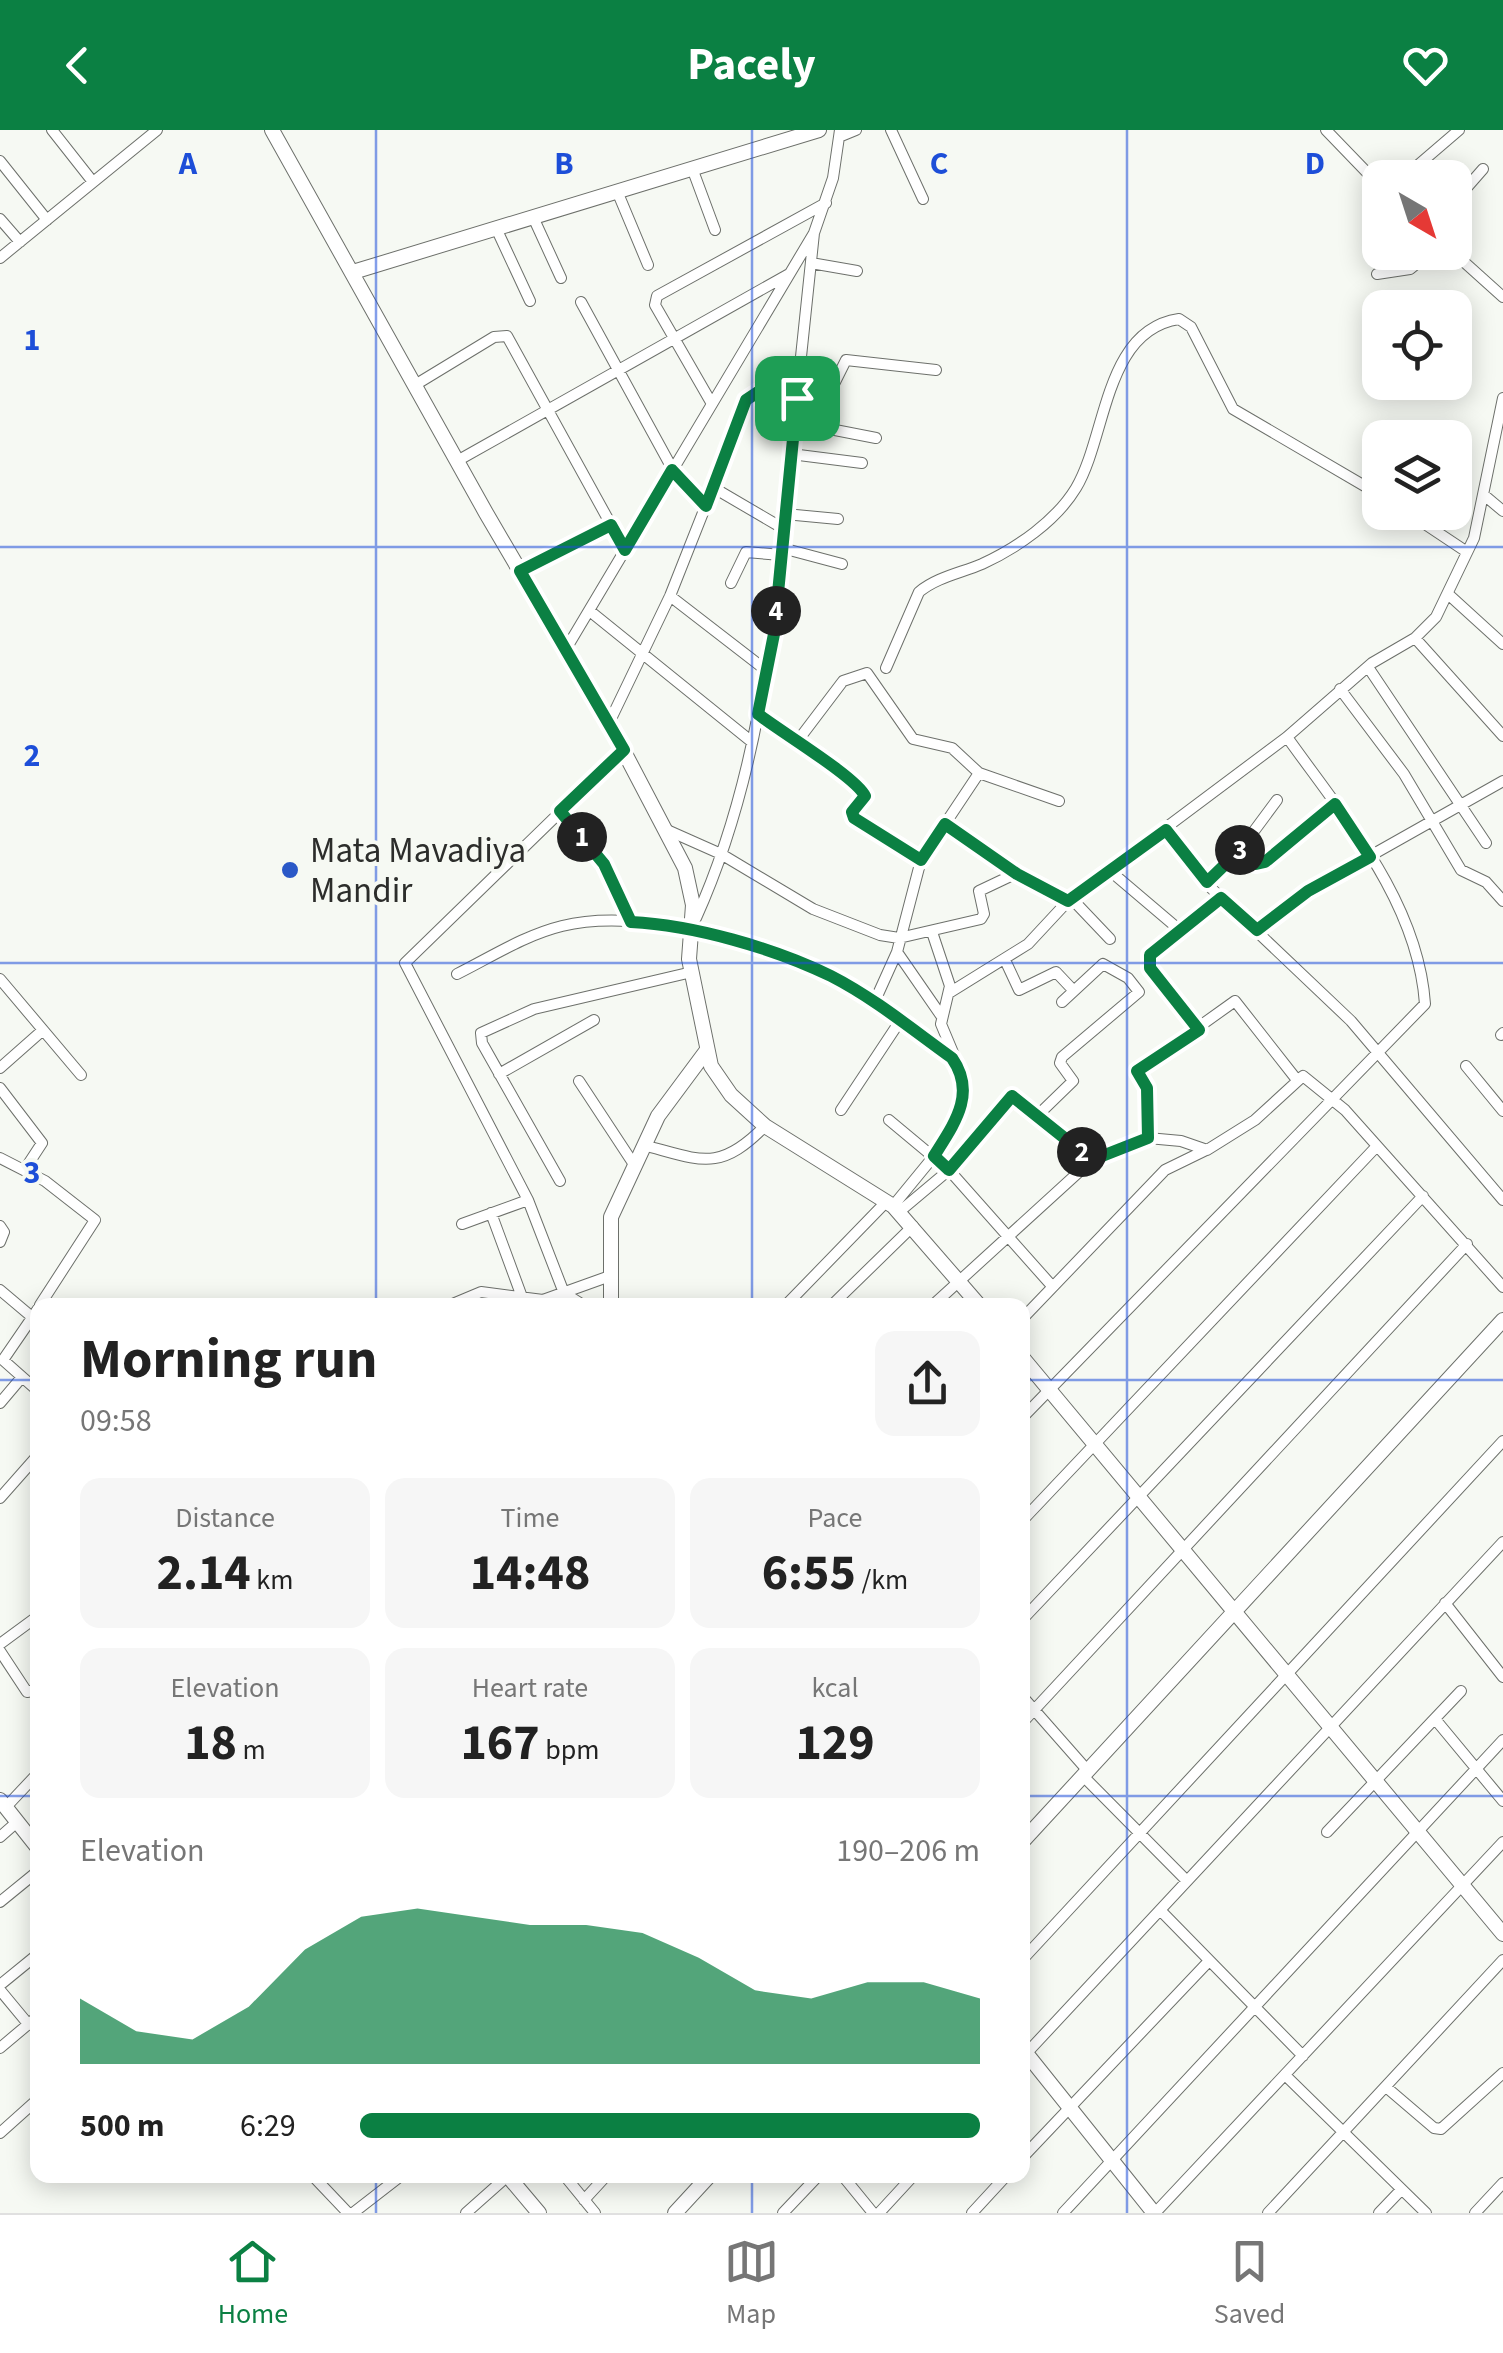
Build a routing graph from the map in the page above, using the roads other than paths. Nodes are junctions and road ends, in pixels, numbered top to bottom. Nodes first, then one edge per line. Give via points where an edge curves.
1 (52, 130) edge
2 (157, 130) edge
3 (272, 130) edge
4 (819, 130) edge
5 (856, 130) edge
6 (891, 130) edge
7 (1344, 130) edge
8 (1433, 130) edge
9 (1459, 130) edge
10 (839, 134) edge
11 (1330, 134) edge
12 (1443, 143) junction
13 (1424, 160) edge
14 (0, 161) edge
15 (1362, 167) edge
16 (692, 168) junction
17 (1483, 169) dead end
18 (93, 182) junction
19 (1472, 182) edge
20 (617, 191) junction
21 (923, 198) dead end
22 (827, 202) junction
23 (533, 216) junction
24 (0, 218) edge
25 (48, 220) junction
26 (496, 228) junction
27 (715, 230) dead end
28 (814, 233) junction
29 (20, 242) junction
30 (0, 258) edge
31 (811, 263) junction
32 (648, 265) dead end
33 (1472, 269) edge
34 (1403, 270) edge
35 (353, 272) junction
36 (857, 272) dead end
37 (790, 274) junction
38 (1377, 274) dead end
39 (560, 278) dead end
40 (1503, 297) edge
41 (530, 301) dead end
42 (581, 302) dead end
43 (676, 338) junction
44 (618, 370) junction
45 (936, 370) dead end
46 (798, 383) junction
47 (415, 384) junction
48 (797, 398) junction
49 (1503, 398) edge
50 (712, 404) junction
51 (548, 410) junction
52 (794, 422) junction
53 (1501, 424) edge
54 (876, 438) dead end
55 (791, 454) junction
56 (457, 461) junction
57 (862, 463) dead end
58 (672, 470) junction
59 (1362, 484) edge
60 (714, 488) junction
61 (1484, 495) junction
62 (706, 506) junction
63 (1503, 511) edge
64 (785, 514) junction
65 (838, 519) dead end
66 (611, 525) junction
67 (784, 529) junction
68 (1434, 530) edge
69 (625, 550) junction
70 (782, 552) junction
71 (1467, 552) junction
72 (842, 564) dead end
73 (520, 571) junction
74 (731, 583) dead end
75 (1448, 594) junction
76 (670, 596) junction
77 (590, 612) junction
78 (1415, 638) junction
79 (1503, 644) edge
80 (566, 650) junction
81 (644, 651) junction
82 (1368, 667) junction
83 (886, 668) dead end
84 (767, 671) junction
85 (1340, 689) junction
86 (758, 714) junction
87 (610, 722) junction
88 (1503, 736) edge
89 (1287, 737) junction
90 (752, 742) junction
91 (796, 743) junction
92 (624, 750) junction
93 (979, 773) junction
94 (1503, 781) edge
95 (1277, 800) dead end
96 (1059, 801) dead end
97 (1335, 804) junction
98 (1460, 804) junction
99 (560, 811) junction
100 (1433, 823) junction
101 (945, 824) junction
102 (665, 830) junction
103 (1166, 830) junction
104 (1486, 843) dead end
105 (1240, 850) junction
106 (721, 854) junction
107 (1370, 857) junction
108 (921, 860) junction
109 (1110, 870) junction
110 (1017, 874) junction
111 (1207, 882) junction
112 (1221, 898) junction
113 (1070, 899) junction
114 (1503, 902) edge
115 (631, 922) junction
116 (691, 928) junction
117 (1257, 930) junction
118 (932, 932) junction
119 (1182, 932) junction
120 (899, 938) junction
121 (1110, 939) dead end
122 (897, 952) junction
123 (1005, 960) junction
124 (692, 972) junction
125 (457, 974) dead end
126 (0, 979) edge
127 (1073, 990) junction
128 (949, 993) junction
129 (1062, 1002) dead end
130 (874, 1003) junction
131 (942, 1018) junction
132 (594, 1020) dead end
133 (900, 1021) junction
134 (43, 1030) junction
135 (1199, 1030) junction
136 (707, 1050) junction
137 (1374, 1052) junction
138 (952, 1058) junction
139 (1466, 1066) dead end
140 (0, 1068) edge
141 (500, 1074) junction
142 (81, 1075) dead end
143 (579, 1080) dead end
144 (1298, 1080) junction
145 (0, 1088) edge
146 (1330, 1097) junction
147 (841, 1110) dead end
148 (1503, 1111) edge
149 (1038, 1115) junction
150 (890, 1120) dead end
151 (765, 1126) junction
152 (1148, 1138) junction
153 (643, 1145) junction
154 (1377, 1146) junction
155 (1207, 1150) junction
156 (934, 1156) junction
157 (0, 1158) edge
158 (1092, 1160) junction
159 (633, 1163) junction
160 (25, 1169) junction
161 (949, 1170) junction
162 (560, 1182) dead end
163 (1422, 1196) junction
164 (1501, 1196) edge
165 (528, 1200) junction
166 (892, 1207) junction
167 (492, 1213) junction
168 (462, 1224) dead end
169 (0, 1226) edge
170 (913, 1226) junction
171 (1006, 1238) junction
172 (0, 1242) edge
173 (1467, 1244) junction
174 (610, 1276) junction
175 (957, 1279) junction
176 (1052, 1286) junction
177 (1503, 1287) edge
178 (0, 1290) edge
179 (564, 1293) junction
180 (522, 1297) junction
181 (45, 1298) edge
182 (466, 1298) edge
183 (529, 1298) edge
184 (549, 1298) edge
185 (572, 1298) edge
186 (610, 1298) edge
187 (794, 1298) edge
188 (839, 1298) edge
189 (939, 1298) edge
190 (973, 1298) edge
191 (30, 1306) edge
192 (1030, 1310) edge
193 (30, 1320) edge
194 (1503, 1320) edge
195 (2, 1359) edge
196 (1030, 1366) edge
197 (22, 1376) junction
198 (30, 1384) edge
199 (1050, 1389) junction
200 (0, 1404) edge
201 (1030, 1410) edge
202 (1503, 1441) edge
203 (1094, 1442) junction
204 (30, 1464) edge
205 (1139, 1496) junction
206 (0, 1498) edge
207 (1030, 1512) edge
208 (1503, 1542) edge
209 (1184, 1549) junction
210 (1445, 1603) junction
211 (1236, 1610) junction
212 (1030, 1612) edge
213 (30, 1622) edge
214 (0, 1644) edge
215 (0, 1651) edge
216 (1287, 1672) junction
217 (1503, 1677) edge
218 (1461, 1690) dead end
219 (30, 1692) edge
220 (1030, 1704) edge
221 (1035, 1709) junction
222 (1030, 1714) edge
223 (1435, 1719) junction
224 (1330, 1725) junction
225 (1503, 1740) edge
226 (1476, 1770) junction
227 (1086, 1774) junction
228 (30, 1780) edge
229 (1376, 1780) junction
230 (1502, 1801) edge
231 (2, 1806) edge
232 (10, 1829) edge
233 (1327, 1832) dead end
234 (1420, 1833) junction
235 (1030, 1834) edge
236 (1141, 1834) junction
237 (1503, 1842) edge
238 (30, 1850) edge
239 (30, 1878) edge
240 (1186, 1880) junction
241 (1461, 1884) junction
242 (0, 1902) edge
243 (1160, 1910) junction
244 (1503, 1934) edge
245 (1030, 1952) edge
246 (1503, 1960) edge
247 (30, 1961) edge
248 (1210, 1961) junction
249 (0, 1988) edge
250 (1256, 2008) junction
251 (30, 2017) edge
252 (30, 2023) edge
253 (1030, 2047) edge
254 (0, 2048) edge
255 (1303, 2056) junction
256 (1030, 2060) edge
257 (1503, 2073) edge
258 (1285, 2075) junction
259 (1386, 2087) junction
260 (30, 2106) edge
261 (1070, 2106) junction
262 (0, 2134) edge
263 (1342, 2134) junction
264 (1030, 2149) edge
265 (1113, 2160) junction
266 (320, 2183) edge
267 (391, 2183) edge
268 (496, 2183) edge
269 (506, 2183) edge
270 (508, 2183) edge
271 (570, 2183) edge
272 (600, 2183) edge
273 (703, 2183) edge
274 (811, 2183) edge
275 (849, 2183) edge
276 (906, 2183) edge
277 (1000, 2183) edge
278 (1503, 2183) edge
279 (1401, 2190) junction
280 (584, 2200) junction
281 (351, 2213) edge
282 (466, 2213) edge
283 (528, 2213) edge
284 (539, 2213) edge
285 (595, 2213) edge
286 (675, 2213) edge
287 (783, 2213) edge
288 (876, 2213) edge
289 (972, 2213) edge
290 (1063, 2213) edge
291 (1155, 2213) edge
292 (1268, 2213) edge
293 (1379, 2213) edge
294 (1426, 2213) edge
295 (1475, 2213) edge

1 - 18 street
2 - 18 street
3 - 35 street
4 - 16 street
5 - 10 street
6 - 21 street
7 - 11 street
8 - 12 street
9 - 12 street
10 - 22 street
11 - 15 street
12 - 13 street
14 - 25 street
16 - 20 street
16 - 27 street
17 - 19 street
18 - 25 street
20 - 23 street
20 - 32 street
22 - 28 street
22 - 43 street via 661,292 655,305
23 - 26 street
23 - 39 street
24 - 29 street
25 - 29 street
26 - 35 street
26 - 41 street
28 - 31 street
28 - 37 street
29 - 30 street
31 - 36 street
31 - 46 street
33 - 40 street
34 - 38 street
35 - 47 street
37 - 43 street
37 - 50 street
42 - 44 street
43 - 44 street
43 - 50 street
44 - 51 street
44 - 58 street
45 - 46 street via 846,360 833,386
46 - 48 street
47 - 51 street via 502,334
47 - 56 street
48 - 52 street
48 - 60 street via 750,394
49 - 53 street
50 - 58 street
51 - 56 street
51 - 66 street
52 - 54 street
52 - 55 street
53 - 61 street
55 - 57 street
55 - 64 street
56 - 73 street
58 - 62 street
58 - 69 street
59 - 83 street via 1233,409 1191,327 1179,319 1164,321 1122,362 1088,464 1068,500 1004,553 919,592
60 - 62 street
60 - 67 street
61 - 63 street
61 - 71 street
62 - 76 street
64 - 65 street
64 - 67 street
66 - 69 street
66 - 73 street
67 - 70 street
68 - 71 street
69 - 77 street
70 - 72 street
70 - 74 street via 746,552
70 - 84 street
71 - 75 street
73 - 80 street
75 - 78 street
75 - 79 street
76 - 81 street
76 - 84 street
77 - 80 street
77 - 81 street
78 - 82 street
78 - 88 street
80 - 87 street
81 - 87 street
81 - 90 street
82 - 85 street
82 - 98 street
84 - 86 street
85 - 89 street
85 - 100 street
86 - 90 street
86 - 91 street
87 - 92 street
89 - 97 street
89 - 103 street
90 - 106 street
91 - 93 street via 843,681 866,673 906,733 952,748
91 - 108 street via 863,790 854,818
92 - 99 street
92 - 102 street
93 - 96 street
93 - 101 street
94 - 98 street
95 - 105 street
97 - 105 street via 1260,864
97 - 107 street
98 - 100 street
98 - 104 street
99 - 115 street via 604,864
99 - 165 street via 405,963
100 - 107 street
100 - 114 street via 1462,870 1486,882
101 - 108 street
101 - 110 street
102 - 106 street
102 - 116 street via 685,868
103 - 109 street
103 - 111 street
105 - 111 street
106 - 116 street
106 - 120 street via 813,909
107 - 117 street via 1308,891
107 - 137 street via 1408,928 1425,1000
108 - 120 street
109 - 113 street
109 - 119 street
110 - 113 street
110 - 118 street via 979,892 981,919
111 - 112 street
112 - 117 street
112 - 119 street
113 - 121 street
113 - 123 street
115 - 116 street
115 - 125 street via 538,932
116 - 124 street
116 - 130 street via 811,967
117 - 137 street via 1342,1011
118 - 120 street
118 - 128 street
119 - 135 street via 1150,955 1148,964
120 - 122 street
122 - 130 street
122 - 131 street
123 - 127 street via 1021,991 1052,972
123 - 128 street
124 - 136 street
124 - 141 street via 534,1008 485,1030 480,1037
126 - 134 street
127 - 129 street
127 - 149 street via 1103,964 1139,992 1062,1057 1073,1081
128 - 131 street
130 - 133 street
131 - 138 street
132 - 141 street
133 - 138 street
133 - 147 street
134 - 140 street
134 - 142 street
135 - 144 street via 1238,1002
135 - 152 street via 1137,1071 1147,1088
136 - 151 street via 731,1095
136 - 153 street
137 - 146 street
137 - 164 street
138 - 156 street via 962,1074 963,1106
139 - 148 street
141 - 162 street
143 - 159 street
144 - 146 street via 1306,1078
144 - 155 street
145 - 160 street via 42,1143
146 - 154 street
146 - 199 street
149 - 158 street
149 - 161 street via 1008,1098
150 - 156 street
151 - 153 street via 737,1153 717,1161
151 - 166 street
152 - 155 street
152 - 158 street
153 - 159 street
154 - 163 street
154 - 203 street
155 - 176 street via 1164,1170
156 - 161 street
156 - 166 street
157 - 160 street
158 - 171 street
159 - 174 street via 611,1217
160 - 181 street via 94,1220
161 - 166 street
161 - 171 street
163 - 173 street
163 - 205 street
165 - 167 street
165 - 179 street
166 - 170 street
166 - 187 street
167 - 168 street
167 - 180 street
169 - 172 street
170 - 175 street
170 - 188 street
171 - 175 street
171 - 176 street
173 - 177 street
173 - 209 street
174 - 179 street
174 - 186 street
175 - 189 street
175 - 190 street
176 - 192 street
178 - 191 street
179 - 184 street
179 - 185 street
180 - 182 street via 480,1292
180 - 183 street
193 - 195 street
194 - 211 street
195 - 197 street
196 - 199 street
197 - 198 street
197 - 200 street
199 - 201 street
199 - 203 street
202 - 216 street
203 - 205 street
203 - 207 street
204 - 206 street
205 - 209 street
205 - 212 street
208 - 210 street
209 - 211 street
209 - 221 street
210 - 217 street
210 - 224 street
211 - 216 street
211 - 227 street
213 - 214 street
215 - 219 street
216 - 224 street
216 - 236 street
218 - 223 street
220 - 221 street
221 - 222 street
221 - 227 street
223 - 226 street
223 - 229 street
224 - 229 street
224 - 240 street
225 - 226 street
226 - 230 street
226 - 234 street
227 - 235 street
227 - 236 street
228 - 231 street
229 - 233 street
229 - 234 street
231 - 232 street
232 - 238 street
234 - 241 street
234 - 250 street
236 - 240 street
236 - 245 street
237 - 241 street
239 - 242 street
240 - 243 street
241 - 244 street
241 - 255 street
243 - 248 street
243 - 253 street
246 - 259 street
247 - 249 street
248 - 250 street
248 - 261 street
249 - 251 street
250 - 255 street
250 - 265 street
252 - 254 street
255 - 258 street
256 - 261 street
257 - 259 street via 1441,2128
258 - 263 street
258 - 291 street
259 - 263 street
260 - 262 street
261 - 264 street
261 - 265 street
263 - 279 street
263 - 292 street
265 - 290 street
265 - 291 street
266 - 281 street
267 - 281 street
268 - 282 street
269 - 283 street
270 - 284 street
271 - 280 street
272 - 280 street
273 - 286 street
274 - 287 street
275 - 288 street
276 - 288 street
277 - 289 street
278 - 295 street
279 - 293 street
279 - 294 street
280 - 285 street

